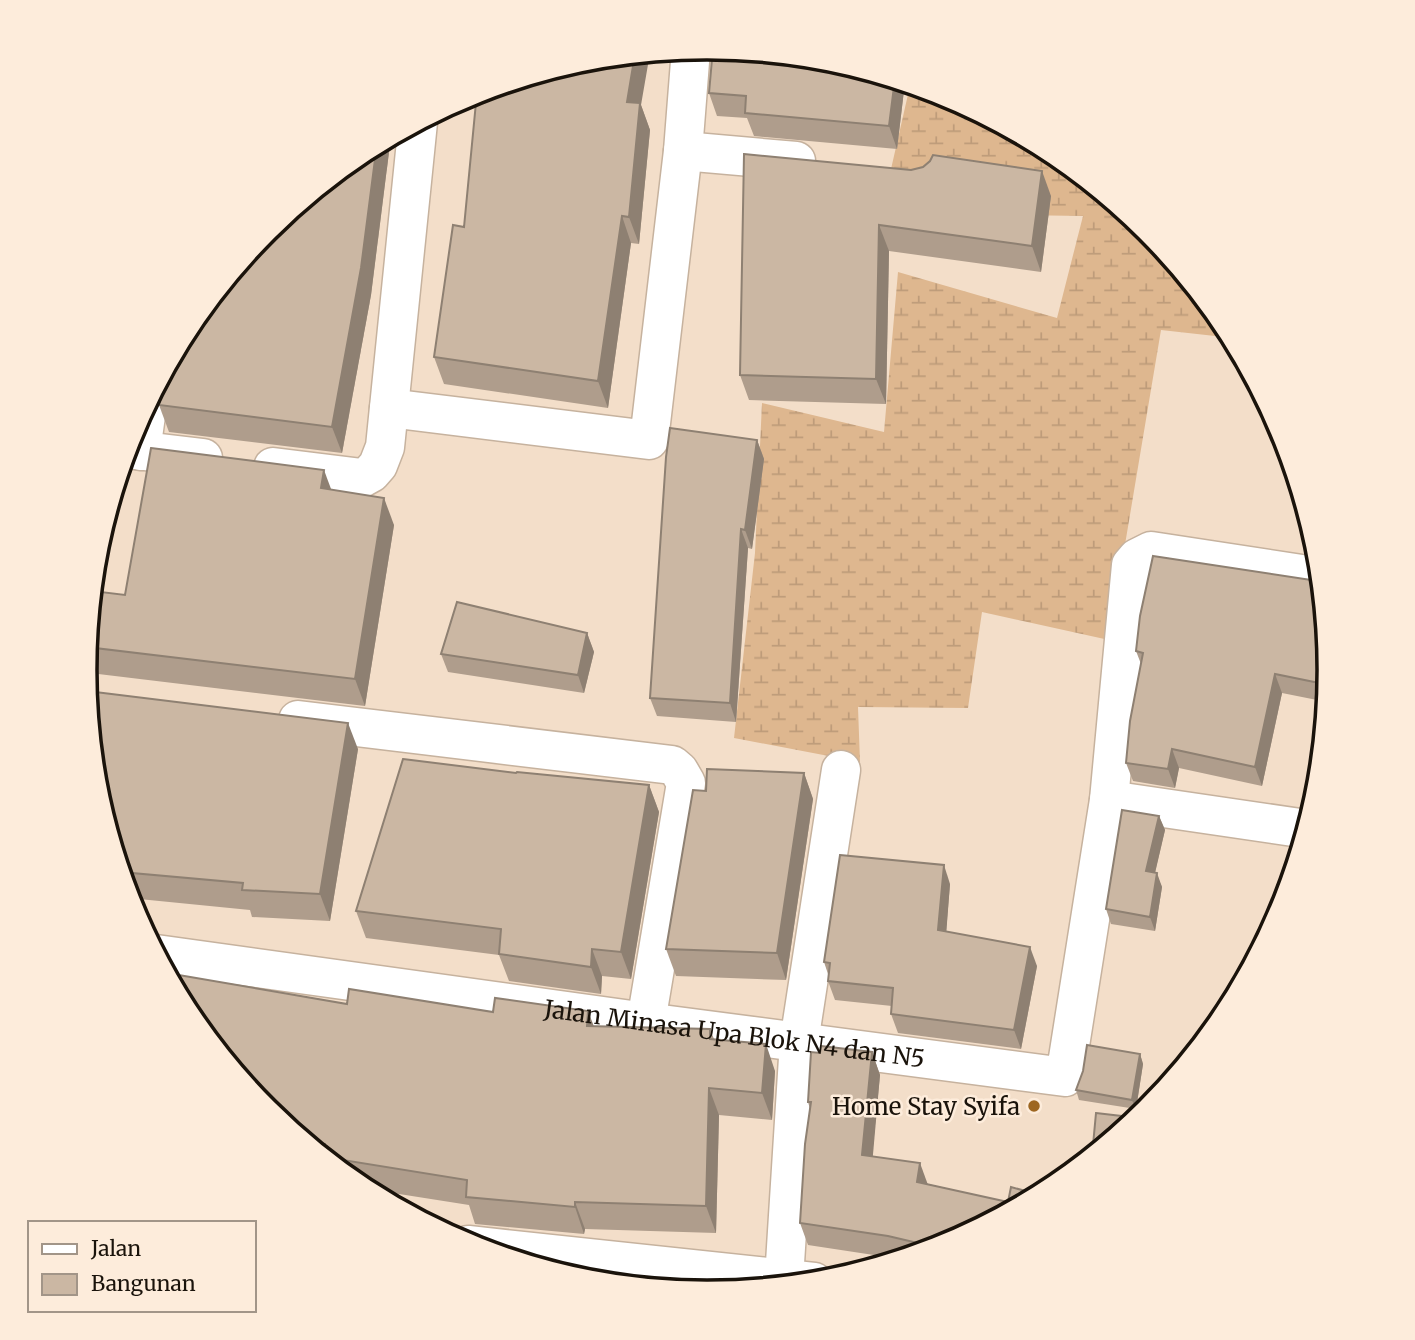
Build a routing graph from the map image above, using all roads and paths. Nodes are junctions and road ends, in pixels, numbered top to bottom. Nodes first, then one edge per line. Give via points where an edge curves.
1 (690, 60) edge
2 (417, 133) edge
3 (683, 151) junction
4 (829, 164) edge
5 (389, 408) junction
6 (138, 450) edge
7 (1310, 575) edge
8 (266, 717) edge
9 (841, 770) dead end
10 (1109, 800) junction
11 (1297, 828) edge
12 (169, 956) edge
13 (646, 1022) junction
14 (799, 1042) junction
15 (519, 1251) edge
16 (799, 1273) edge
17 (765, 1277) edge

1 - 3 street
2 - 5 street
3 - 4 street
3 - 5 street via 649,440
5 - 6 street via 382,457 362,478
7 - 10 street via 1152,551 1137,558 1131,565
8 - 13 street via 672,765 686,783
9 - 14 street
10 - 11 street
10 - 14 street, Jalan Minasa Upa Blok N4 dan N5 via 1065,1077
12 - 13 street, Jalan Minasa Upa Blok N4 dan N5
13 - 14 street, Jalan Minasa Upa Blok N4 dan N5
14 - 16 street
15 - 17 street

